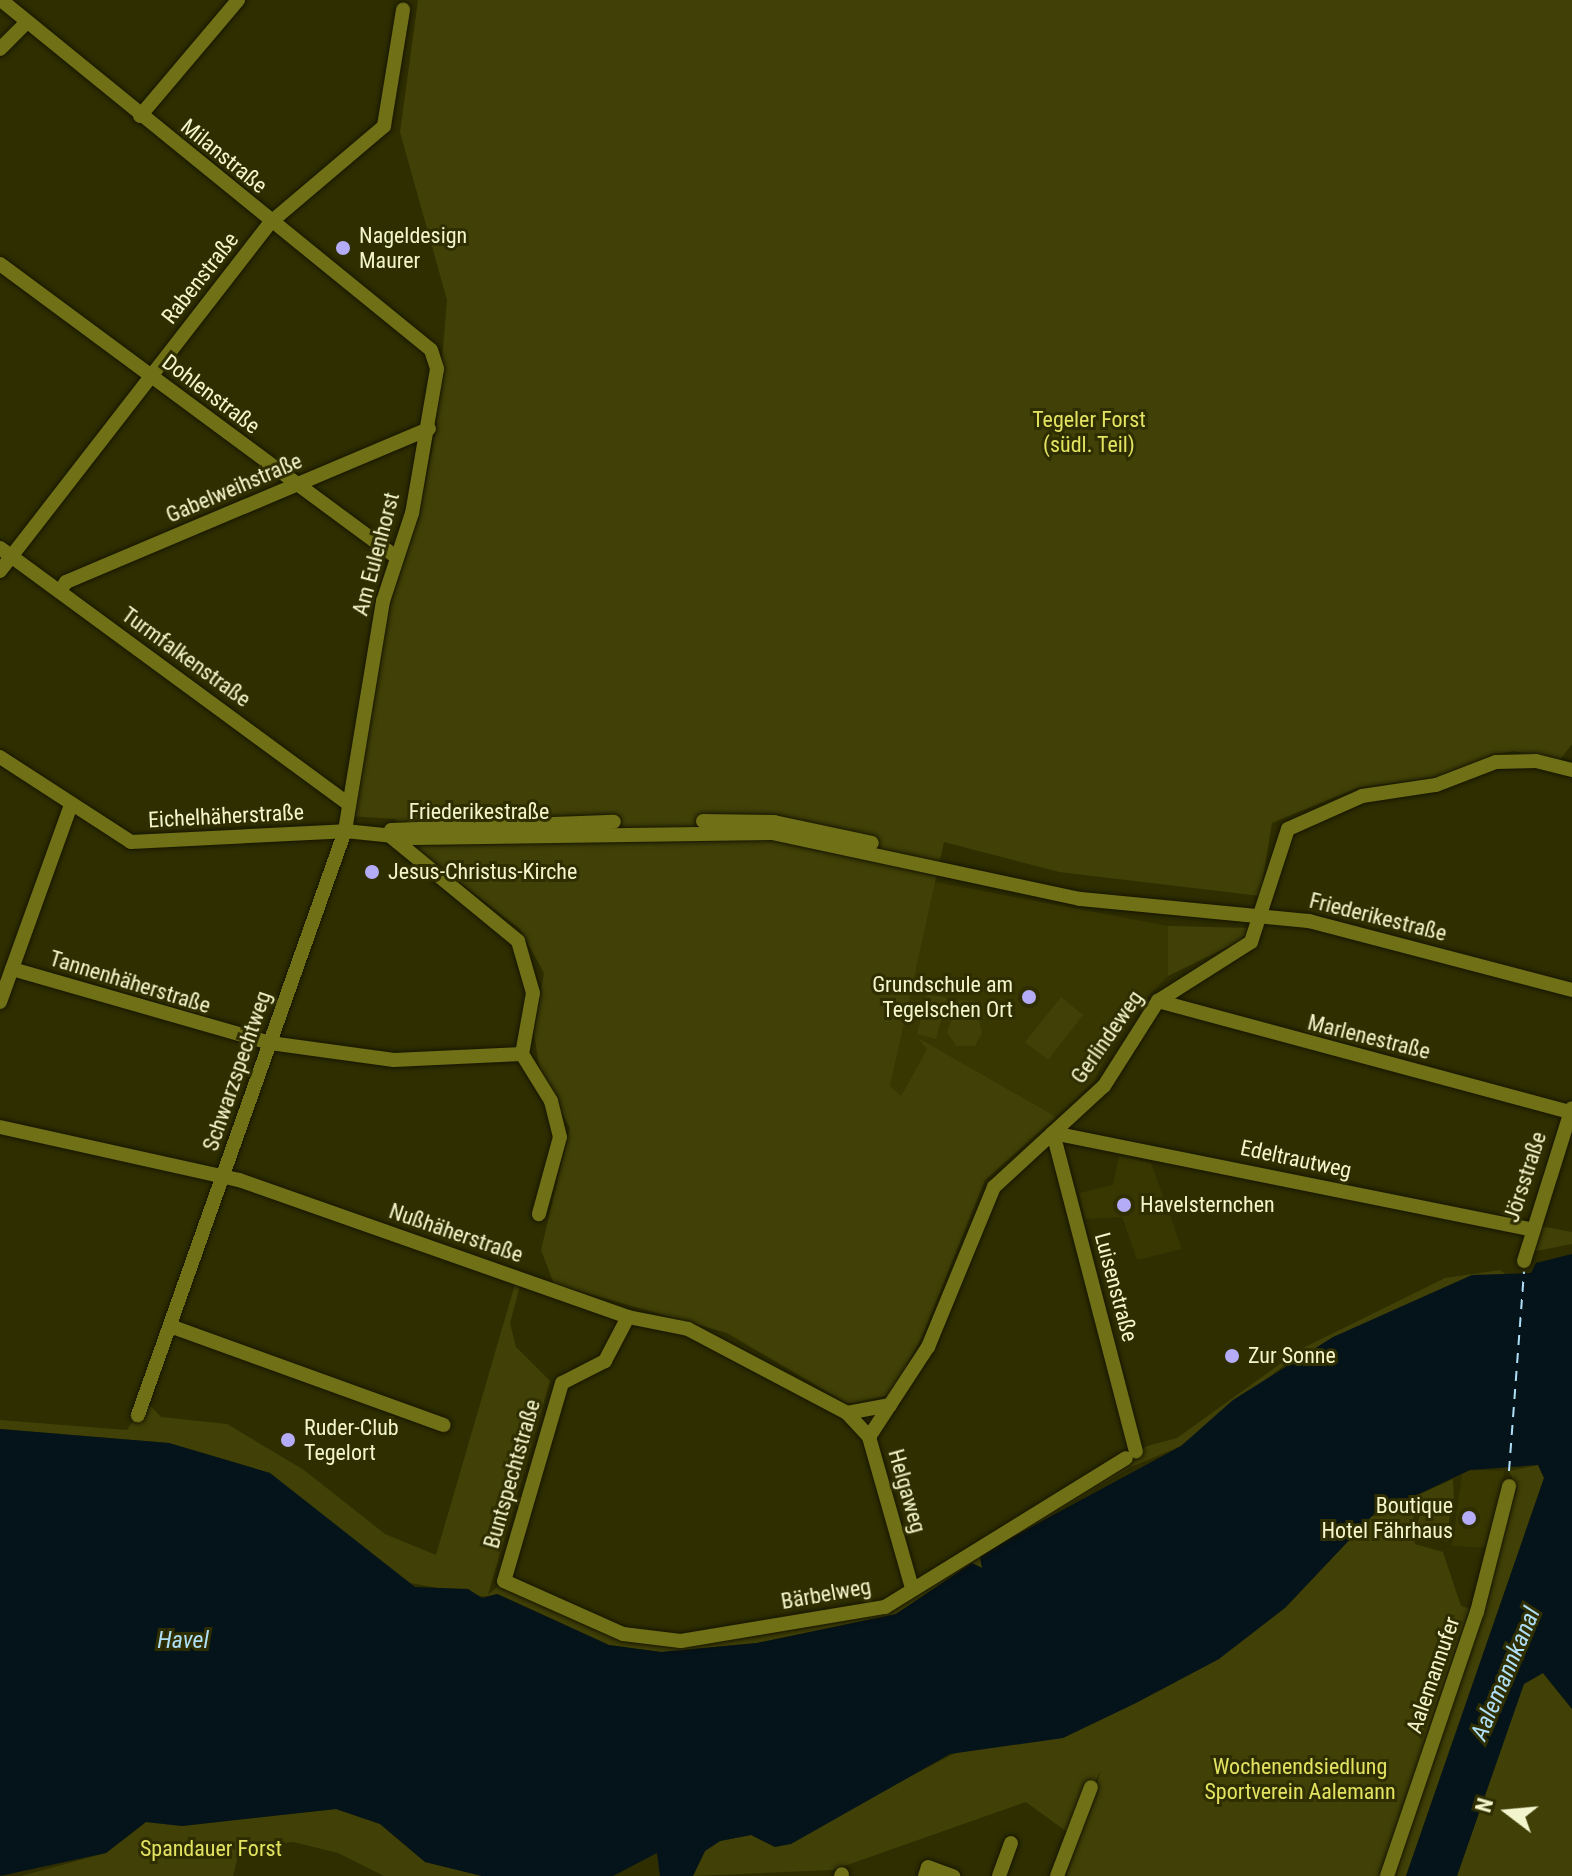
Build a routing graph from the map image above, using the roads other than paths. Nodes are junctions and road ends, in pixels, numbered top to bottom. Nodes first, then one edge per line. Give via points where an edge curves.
1 (238, 0) edge
2 (5, 1) edge
3 (403, 10) dead end
4 (27, 22) junction
5 (0, 49) edge
6 (140, 116) junction
7 (271, 222) junction
8 (0, 264) edge
9 (421, 342) joint
10 (151, 377) junction
11 (429, 429) junction
12 (297, 486) junction
13 (6, 552) edge
14 (396, 557) junction
15 (0, 571) edge
16 (60, 591) junction
17 (0, 757) edge
18 (1572, 770) edge
19 (347, 803) junction
20 (71, 805) junction
21 (345, 831) junction
22 (384, 832) junction
23 (1265, 914) junction
24 (12, 969) junction
25 (1572, 990) edge
26 (1158, 1001) junction
27 (0, 1002) edge
28 (270, 1043) junction
29 (522, 1054) junction
30 (1572, 1111) edge
31 (0, 1127) edge
32 (1053, 1133) junction
33 (223, 1178) junction
34 (539, 1214) dead end
35 (1530, 1229) junction
36 (1524, 1261) dead end
37 (628, 1317) junction
38 (170, 1326) junction
39 (886, 1407) junction
40 (847, 1413) junction
41 (138, 1415) dead end
42 (444, 1425) dead end
43 (869, 1437) junction
44 (1131, 1454) joint
45 (1509, 1486) dead end
46 (504, 1581) joint
47 (912, 1588) junction
48 (1091, 1787) dead end
49 (1011, 1843) dead end
50 (925, 1876) edge
51 (953, 1876) edge
52 (999, 1876) edge
53 (1057, 1876) edge
54 (1387, 1876) edge

1 - 6 street
2 - 4 street, Milanstraße
3 - 7 street, Rabenstraße via 384,126
4 - 5 street
4 - 6 street, Milanstraße
6 - 7 street, Milanstraße
7 - 9 street, Milanstraße
7 - 10 street, Rabenstraße
8 - 10 street, Dohlenstraße
9 - 11 street, Am Eulenhorst via 437,369
10 - 12 street, Dohlenstraße
10 - 13 street, Rabenstraße
11 - 12 street, Gabelweihstraße
11 - 14 street, Am Eulenhorst
12 - 14 street, Dohlenstraße
12 - 16 street, Gabelweihstraße via 66,582
13 - 15 street, Rabenstraße
13 - 16 street, Turmfalkenstraße
14 - 19 street, Am Eulenhorst
16 - 19 street, Turmfalkenstraße
17 - 20 street, Eichelhäherstraße
18 - 23 street, Gerlindeweg via 1515,758 1436,785 1362,796 1288,829
19 - 21 street, Am Eulenhorst
20 - 21 street, Eichelhäherstraße via 131,842
20 - 24 street
21 - 22 street, Eichelhäherstraße
21 - 28 street, Schwarzspechtweg
22 - 23 street, Friederikestraße via 417,825 774,822 1169,907
22 - 29 street via 518,941 533,993
23 - 25 street, Friederikestraße
23 - 26 street, Gerlindeweg via 1238,955
24 - 27 street
24 - 28 street, Tannenhäherstraße
26 - 30 street, Marlenestraße
26 - 32 street, Gerlindeweg via 1104,1086
28 - 29 street, Tannenhäherstraße via 394,1060
28 - 33 street, Schwarzspechtweg
29 - 34 street via 551,1101 560,1137
30 - 35 street, Jörsstraße
31 - 33 street, Nußhäherstraße
32 - 35 street, Edeltrautweg
32 - 39 street, Gerlindeweg via 1001,1179 982,1207 928,1347
32 - 44 street, Luisenstraße
33 - 37 street, Nußhäherstraße
33 - 38 street, Schwarzspechtweg
35 - 36 street, Jörsstraße
37 - 40 street, Nußhäherstraße via 720,1342
37 - 46 street, Buntspechtstraße via 612,1354 562,1383
38 - 41 street, Schwarzspechtweg
38 - 42 street
39 - 40 street
39 - 43 street, Gerlindeweg
40 - 43 street, Helgaweg
43 - 47 street, Helgaweg
44 - 47 street, Bärbelweg
45 - 54 street, Aalemannufer via 1477,1612
46 - 47 street, Bärbelweg via 623,1634 681,1641 885,1607
48 - 53 street
49 - 52 street
50 - 51 street via 928,1867

